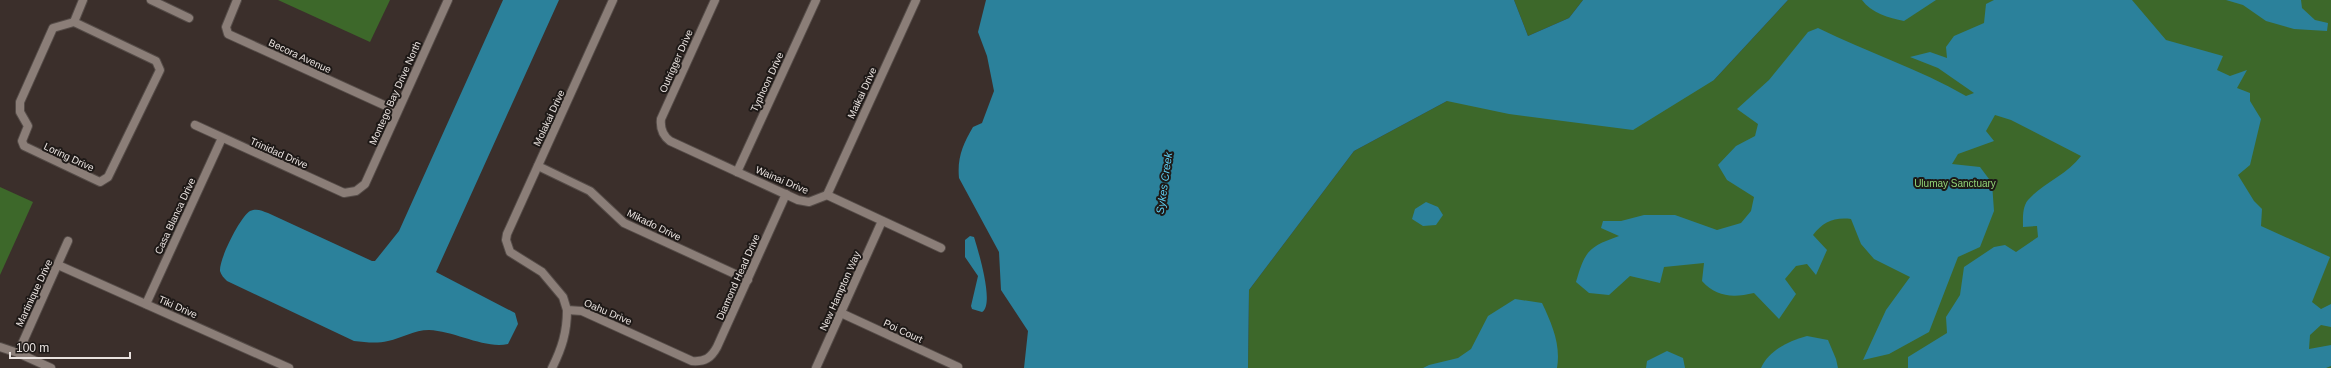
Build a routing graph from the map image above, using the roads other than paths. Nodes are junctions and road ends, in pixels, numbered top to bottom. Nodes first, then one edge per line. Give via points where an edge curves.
1 (83, 0) edge
2 (152, 0) edge
3 (237, 0) edge
4 (448, 0) edge
5 (613, 0) edge
6 (715, 0) edge
7 (816, 0) edge
8 (916, 0) edge
9 (189, 18) dead end
10 (74, 22) junction
11 (397, 111) junction
12 (195, 125) dead end
13 (662, 131) joint
14 (222, 138) junction
15 (538, 166) junction
16 (737, 172) junction
17 (356, 191) joint
18 (786, 194) junction
19 (827, 195) junction
20 (882, 221) junction
21 (68, 241) dead end
22 (941, 248) dead end
23 (58, 265) junction
24 (748, 280) junction
25 (146, 304) junction
26 (567, 310) junction
27 (841, 314) junction
28 (0, 348) edge
29 (18, 353) junction
30 (702, 362) joint
31 (958, 367) edge
32 (51, 368) edge
33 (289, 368) edge
34 (552, 368) edge
35 (816, 368) edge

1 - 10 street
2 - 9 street
3 - 11 street, Becora Avenue via 226,27 228,34
4 - 11 street, Montego Bay Drive North
5 - 15 street, Molakai Drive
6 - 13 street, Outrigger Drive via 661,119
7 - 16 street, Typhoon Drive
8 - 19 street, Maikai Drive
10 - 10 street, Loring Drive via 53,28 23,95 20,112 28,126 22,141 24,146 100,182 108,178 160,70 156,61
11 - 17 street, Montego Bay Drive North via 365,184
12 - 14 street, Trinidad Drive
13 - 16 street, Wainai Drive via 670,141
14 - 17 street, Trinidad Drive via 344,193
14 - 25 street, Casa Blanca Drive
15 - 24 street, Mikado Drive via 590,190 624,223
15 - 26 street, Molakai Drive via 507,234 507,245 514,255 542,272 563,297
16 - 18 street, Wainai Drive
18 - 19 street, Wainai Drive via 809,202
18 - 24 street, Diamond Head Drive
19 - 20 street
20 - 22 street
20 - 27 street, New Hampton Way
21 - 23 street, Martinique Drive
23 - 25 street, Tiki Drive
23 - 29 street, Martinique Drive
24 - 30 street, Diamond Head Drive via 717,347 711,356
25 - 33 street, Tiki Drive
26 - 30 street, Oahu Drive via 582,311 692,362
26 - 34 street via 564,344
27 - 31 street, Poi Court
27 - 35 street, New Hampton Way
28 - 29 street
29 - 32 street

